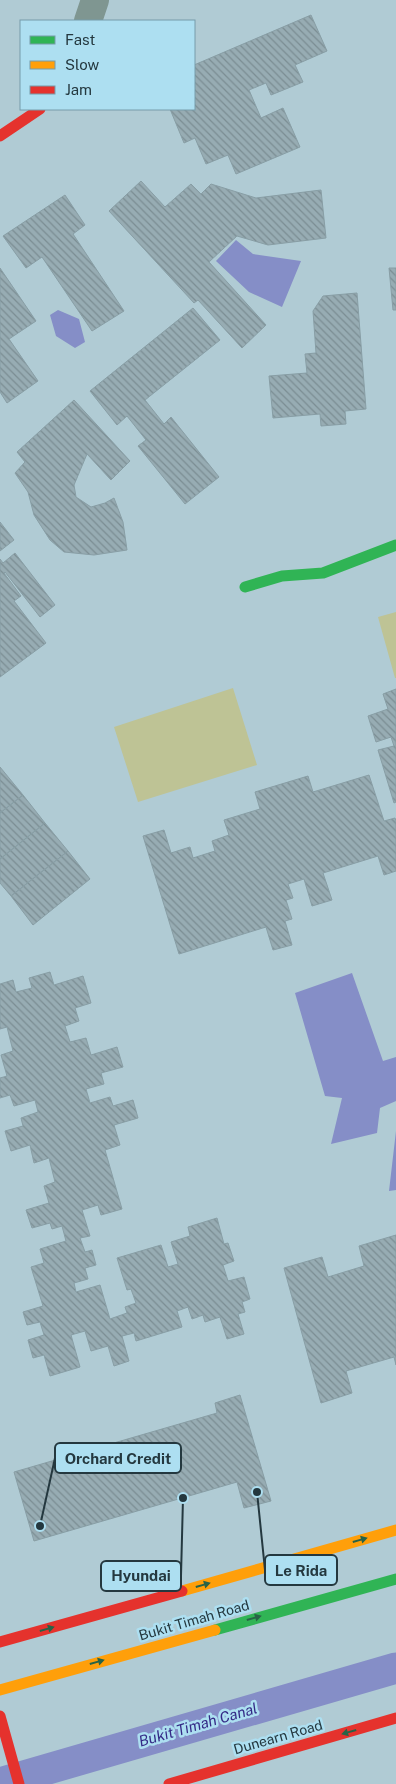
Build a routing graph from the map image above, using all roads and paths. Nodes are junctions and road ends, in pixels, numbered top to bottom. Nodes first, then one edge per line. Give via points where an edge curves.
1 (95, 0) edge
2 (88, 20) edge
3 (39, 110) edge
4 (0, 136) edge
5 (396, 545) edge
6 (245, 587) dead end
7 (396, 1530) edge
8 (396, 1578) edge
9 (0, 1642) edge
10 (0, 1690) edge
11 (396, 1718) edge
12 (1, 1721) edge
13 (19, 1784) edge
14 (169, 1784) edge

1 - 2 street
3 - 4 main road
5 - 6 main road via 322,573 282,576
9 -> 7 main road
10 -> 8 main road, Bukit Timah Road
11 -> 14 main road, Dunearn Road
12 - 13 main road

